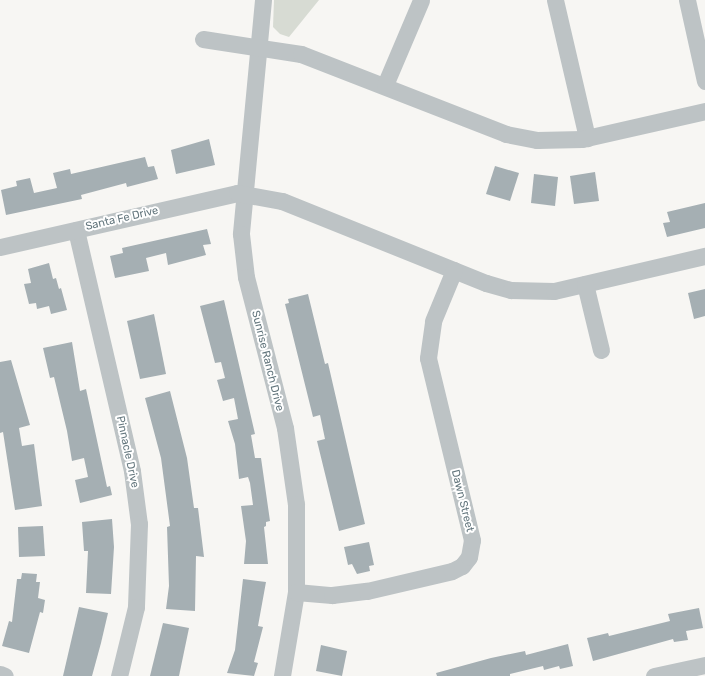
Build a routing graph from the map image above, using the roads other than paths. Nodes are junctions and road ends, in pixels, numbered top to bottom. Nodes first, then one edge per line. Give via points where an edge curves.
1 (263, 0) edge
2 (421, 0) edge
3 (555, 0) edge
4 (687, 0) edge
5 (203, 39) dead end
6 (260, 46) junction
7 (705, 81) edge
8 (385, 85) junction
9 (705, 111) edge
10 (587, 138) junction
11 (244, 194) junction
12 (76, 230) junction
13 (0, 247) edge
14 (705, 256) edge
15 (454, 270) junction
16 (585, 284) junction
17 (601, 350) dead end
18 (296, 592) junction
19 (705, 665) edge
20 (0, 674) edge
21 (5, 676) edge
22 (119, 676) edge
23 (282, 676) edge
24 (654, 676) edge

1 - 6 street, Sunrise Ranch Drive
2 - 8 street
3 - 10 street
4 - 7 street
5 - 6 street
6 - 8 street via 321,60
6 - 11 street, Sunrise Ranch Drive
8 - 10 street via 522,138 553,141
9 - 10 street
11 - 12 street, Santa Fe Drive via 220,195
11 - 15 street, Santa Fe Drive via 282,201
11 - 18 street, Sunrise Ranch Drive via 242,256 285,428 294,486
12 - 13 street, Santa Fe Drive
12 - 22 street, Pinnacle Drive via 132,471 139,518 136,607 131,636
14 - 16 street, Santa Fe Drive
15 - 16 street, Santa Fe Drive via 498,287 524,292 554,291
15 - 18 street, Dawn Street via 433,321 428,358 472,540 470,557 462,566 452,571 368,591 332,595
16 - 17 street
18 - 23 street, Sunrise Ranch Drive
19 - 24 street
20 - 21 street

